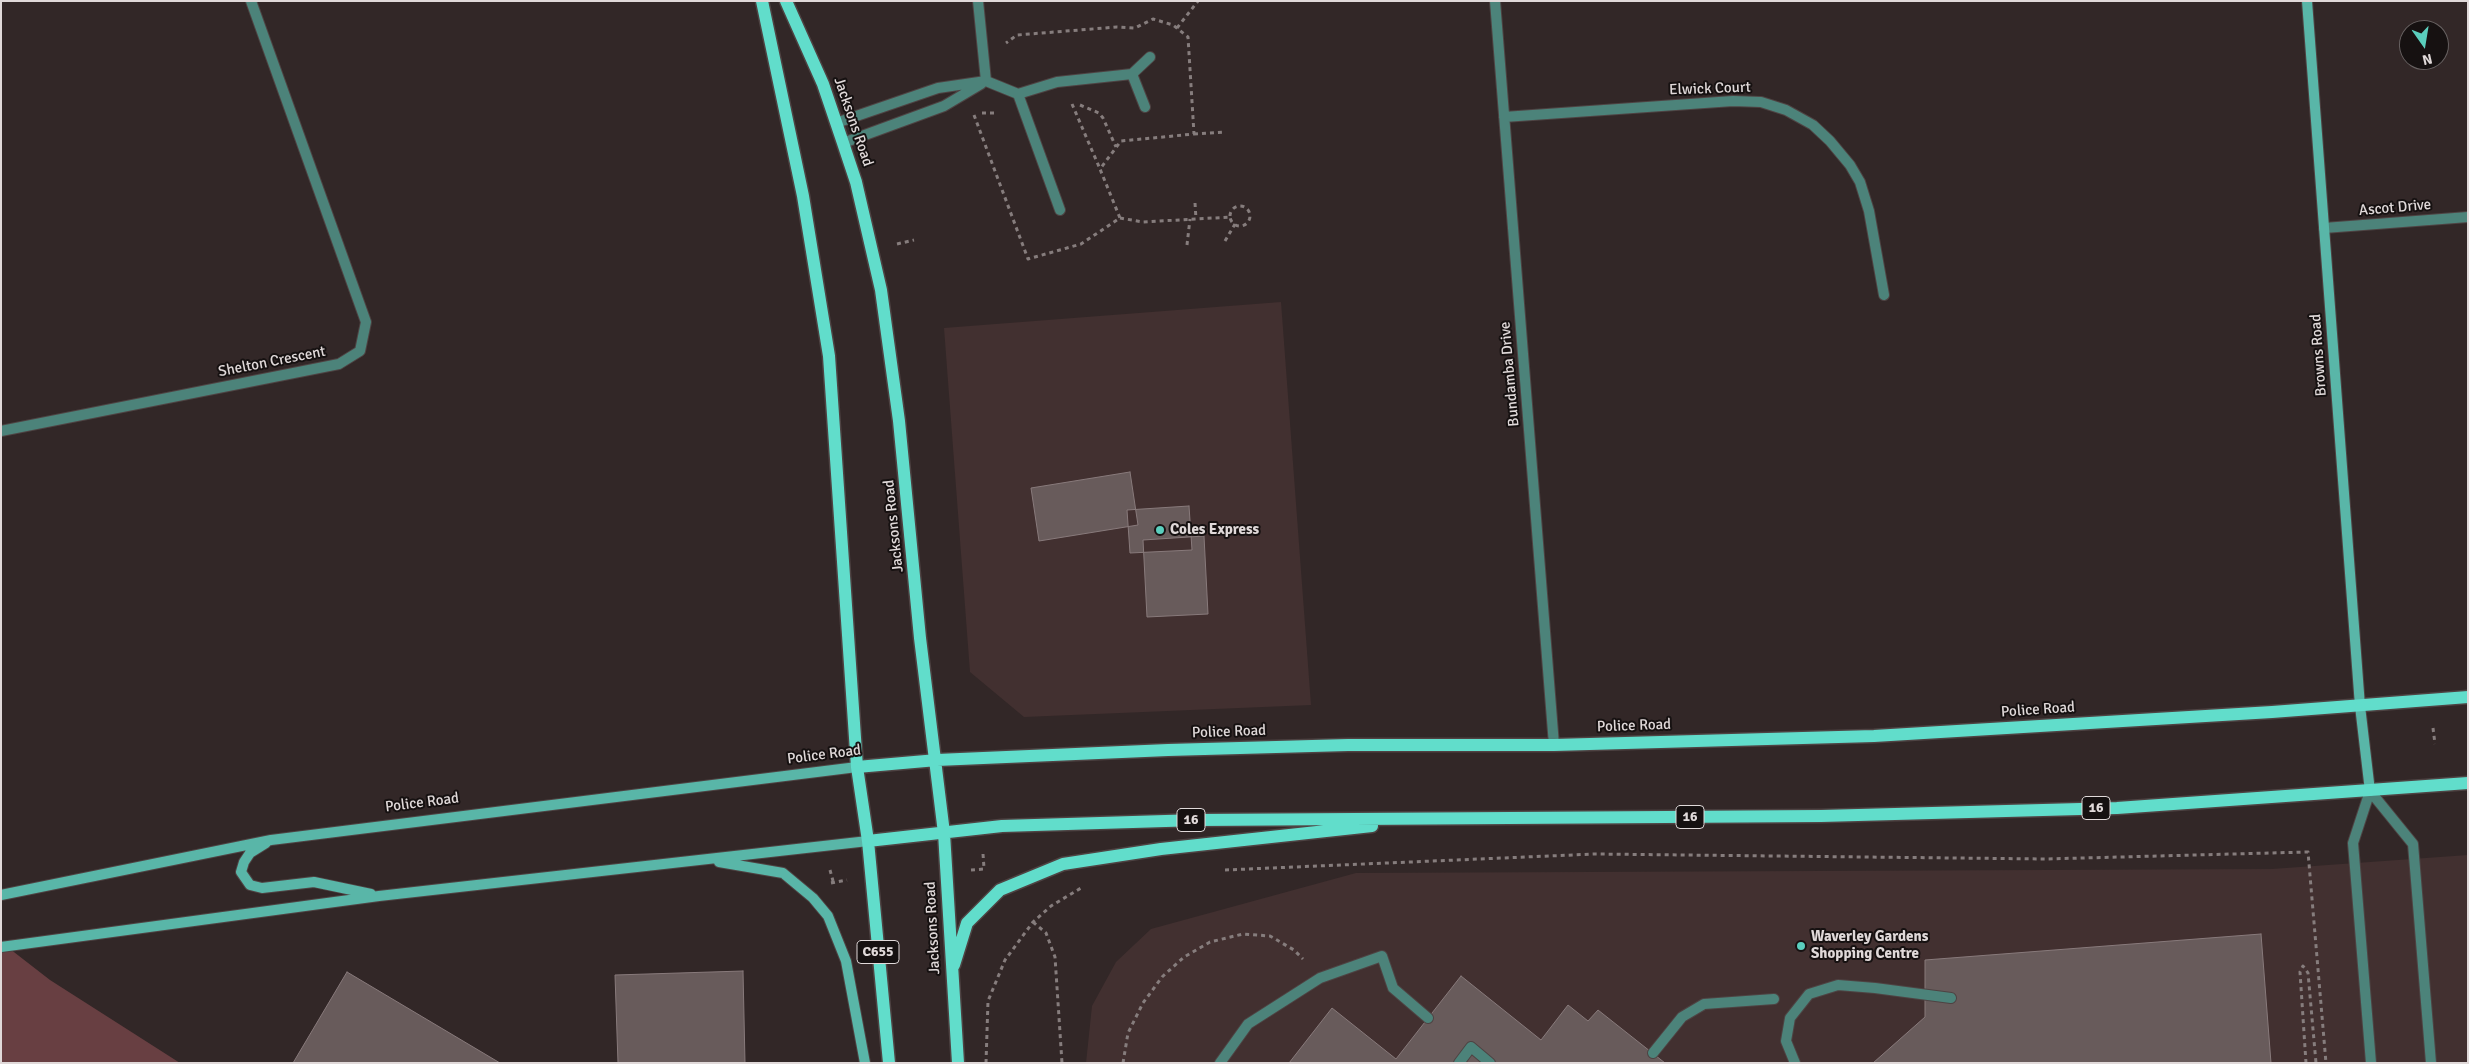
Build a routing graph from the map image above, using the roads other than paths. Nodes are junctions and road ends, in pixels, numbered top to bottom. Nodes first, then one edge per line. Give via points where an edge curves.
1 (251, 1) edge
2 (762, 1) edge
3 (786, 1) edge
4 (978, 1) edge
5 (1495, 1) edge
6 (2307, 1) edge
7 (1150, 57) dead end
8 (1132, 74) junction
9 (986, 81) junction
10 (1018, 94) junction
11 (1145, 107) dead end
12 (1504, 117) junction
13 (836, 123) junction
14 (843, 143) junction
15 (1060, 210) dead end
16 (2468, 217) edge
17 (2324, 228) junction
18 (1884, 295) dead end
19 (1, 431) edge
20 (2468, 697) edge
21 (2360, 706) junction
22 (1554, 745) junction
23 (937, 760) junction
24 (857, 767) junction
25 (2468, 783) edge
26 (2370, 791) junction
27 (1439, 819) junction
28 (944, 833) junction
29 (271, 840) junction
30 (868, 842) junction
31 (707, 859) junction
32 (1, 895) edge
33 (379, 896) junction
34 (1, 947) edge
35 (952, 972) junction
36 (1951, 998) dead end
37 (1774, 999) dead end
38 (1428, 1018) dead end
39 (1653, 1053) dead end
40 (864, 1063) edge
41 (888, 1063) edge
42 (958, 1063) edge
43 (1220, 1063) edge
44 (1459, 1063) edge
45 (1490, 1063) edge
46 (1795, 1063) edge
47 (2371, 1063) edge
48 (2432, 1063) edge

1 - 19 street, Shelton Crescent via 366,322 360,351 339,364
2 - 24 main road via 804,196 830,356
3 - 13 main road, Jacksons Road via 823,84
4 - 9 street
5 - 12 street, Bundamba Drive
6 - 17 main road, Browns Road
7 - 8 street
8 - 10 street via 1057,82
8 - 11 street
9 - 10 street
9 - 13 street via 938,88
9 - 14 street via 944,106
10 - 15 street
12 - 18 street, Elwick Court via 1733,101 1761,102 1786,110 1813,125 1830,141 1860,182 1869,211
12 - 22 street, Bundamba Drive
13 - 14 main road, Jacksons Road
14 - 23 main road, Jacksons Road via 856,182 882,290 899,421 920,638
16 - 17 street, Ascot Drive
17 - 21 main road, Browns Road
20 - 21 main road, Police Road
21 - 22 main road, Police Road via 1874,736
21 - 26 main road, Browns Road
22 - 23 main road, Police Road via 1348,745
23 - 24 main road, Police Road
23 - 28 main road, Jacksons Road
24 - 29 main road, Police Road
24 - 30 main road, C655
25 - 26 main road, 16
26 - 27 main road, 16 via 2077,809 1821,816
26 - 47 street via 2353,843
26 - 48 street via 2413,844
27 - 28 main road, 16 via 1188,820 1002,826
27 - 35 main road via 1161,849 1063,864 1000,890 967,923
28 - 30 main road, 16
28 - 35 main road, Jacksons Road
29 - 32 main road, Police Road
29 - 33 main road via 250,853 244,862 241,872 250,885 262,888 314,882
30 - 31 main road, 16
30 - 41 main road, C655
31 - 33 main road, 16
31 - 40 main road via 783,873 828,916 846,961
33 - 34 main road, 16
35 - 42 main road, Jacksons Road
36 - 46 street via 1838,985 1809,994 1790,1018 1786,1041
37 - 39 street via 1704,1004 1682,1016
38 - 43 street via 1393,988 1382,956 1320,978 1248,1024
44 - 45 street via 1471,1047

